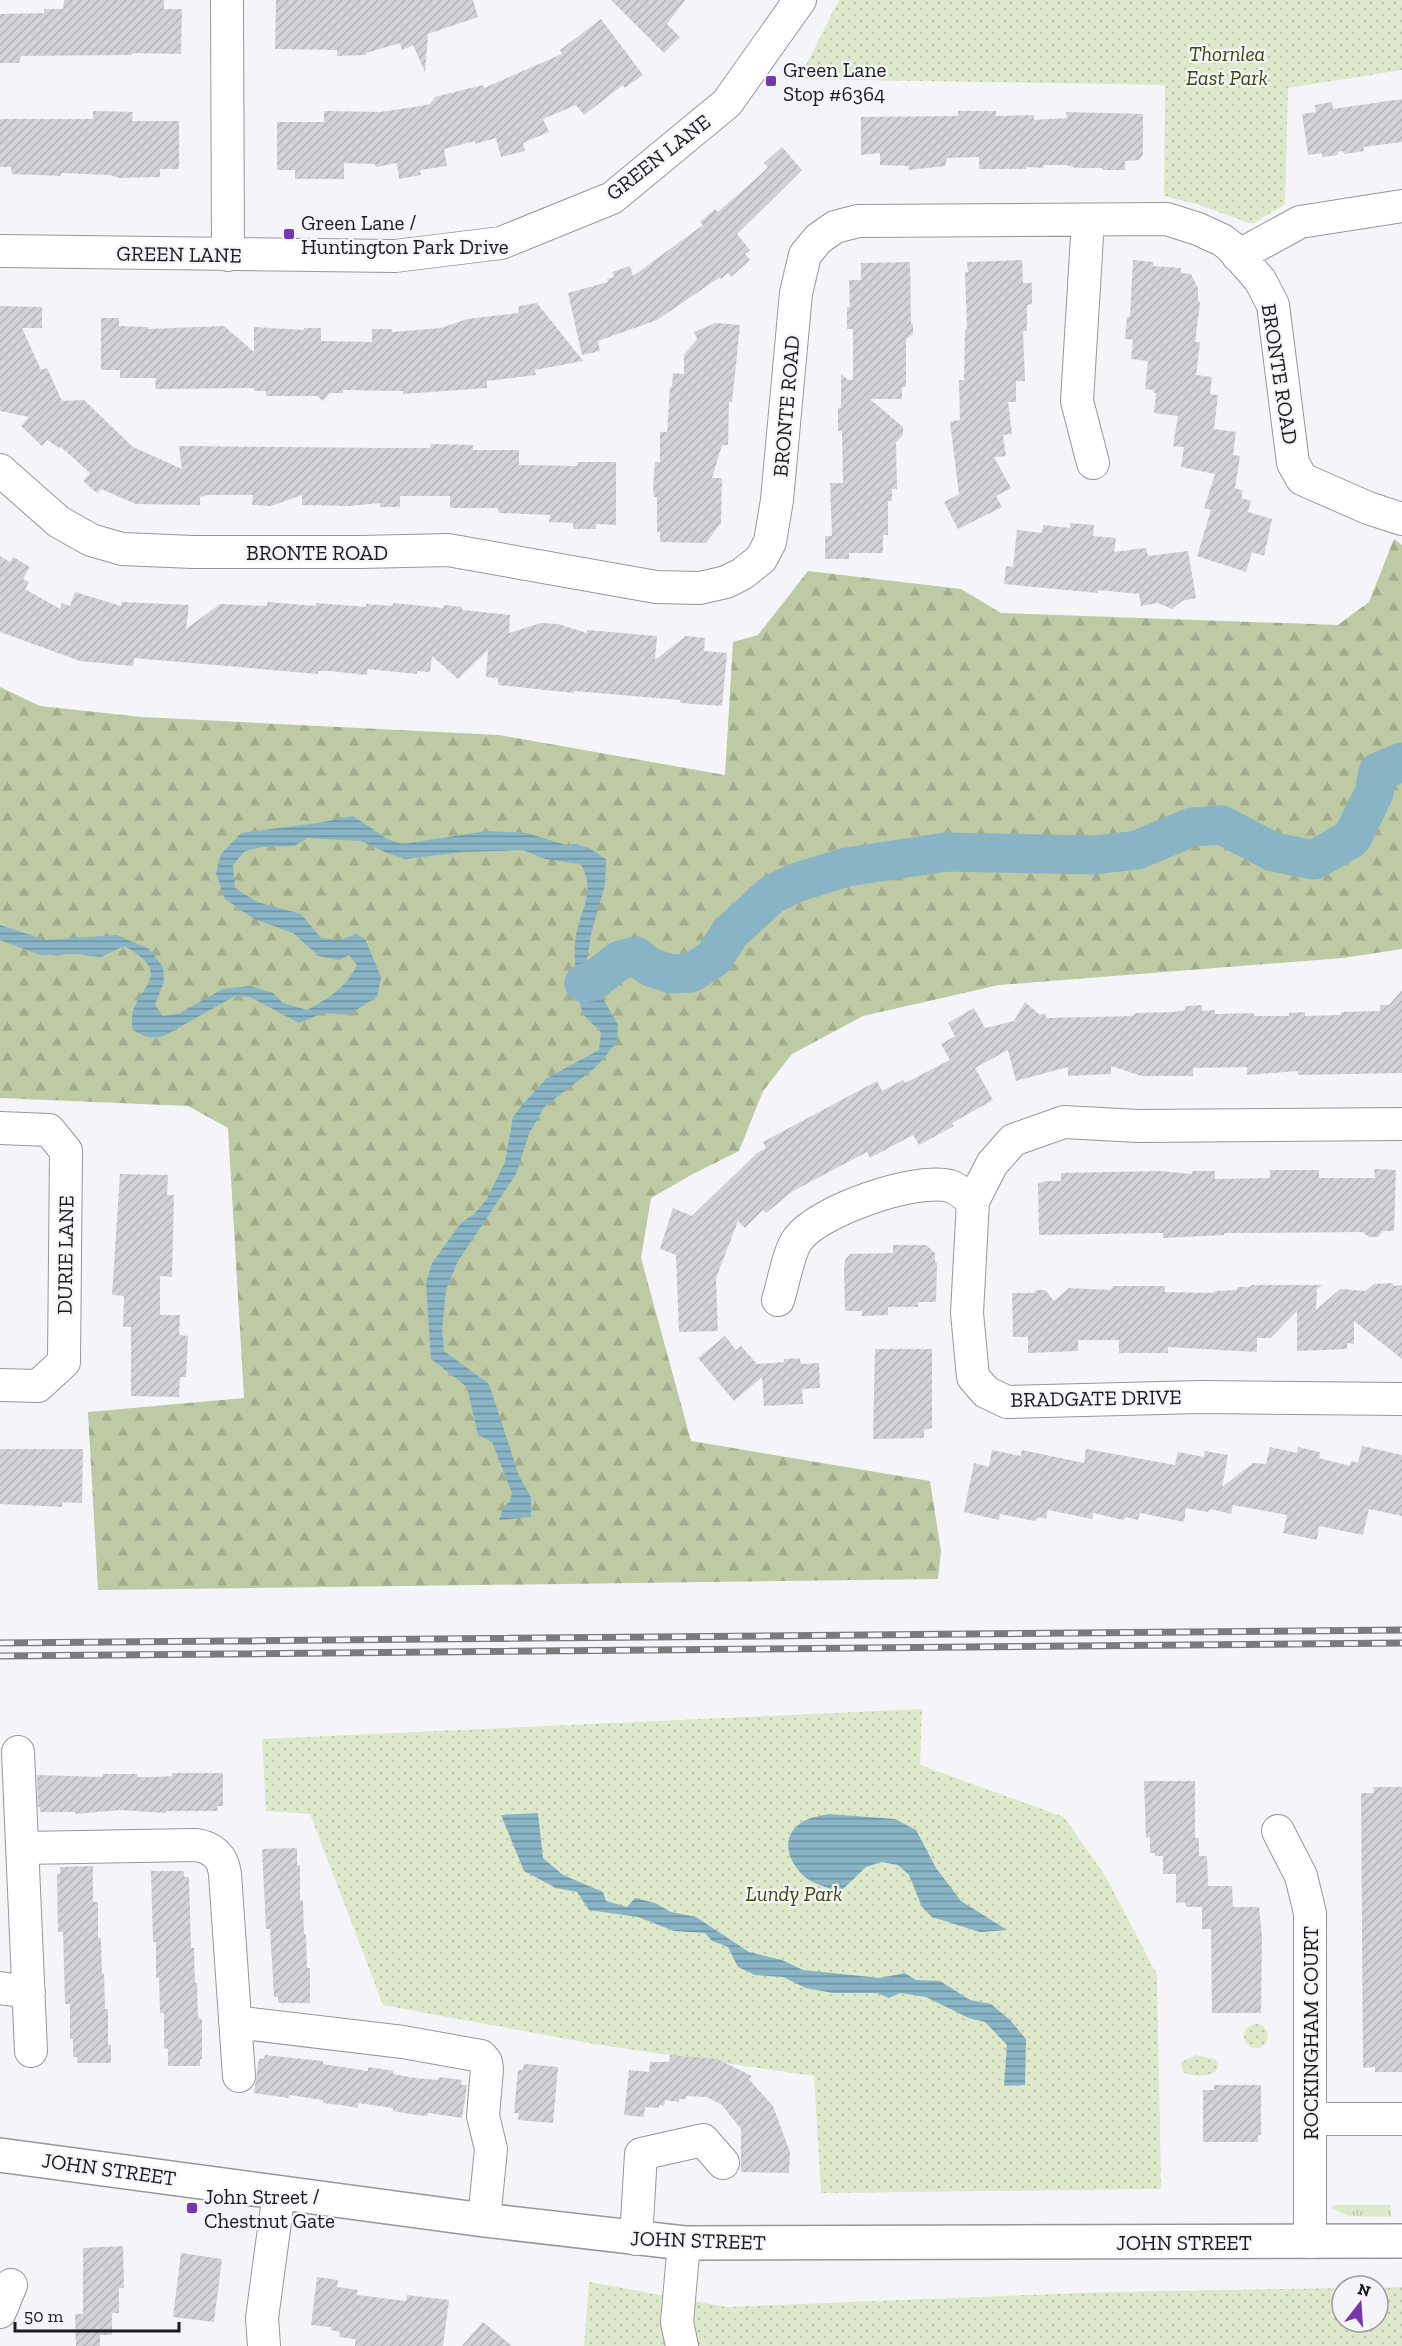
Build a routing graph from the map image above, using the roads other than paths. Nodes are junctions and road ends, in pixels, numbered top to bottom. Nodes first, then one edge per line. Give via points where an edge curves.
1 (228, 0) edge
2 (800, 0) edge
3 (1402, 206) edge
4 (1088, 220) junction
5 (0, 251) edge
6 (228, 255) junction
7 (1238, 256) junction
8 (1093, 463) dead end
9 (0, 470) edge
10 (1402, 519) edge
11 (1402, 1124) edge
12 (0, 1128) edge
13 (973, 1201) junction
14 (778, 1300) dead end
15 (0, 1385) edge
16 (1402, 1399) edge
17 (18, 1752) dead end
18 (1278, 1831) dead end
19 (22, 1848) junction
20 (14, 1990) edge
21 (235, 2022) junction
22 (31, 2051) dead end
23 (239, 2076) dead end
24 (1311, 2119) junction
25 (1402, 2119) edge
26 (0, 2155) edge
27 (723, 2163) dead end
28 (279, 2192) junction
29 (484, 2220) junction
30 (636, 2239) junction
31 (1402, 2241) edge
32 (1310, 2242) junction
33 (684, 2243) junction
34 (264, 2346) edge
35 (682, 2346) edge

1 - 6 street
2 - 6 street, GREEN LANE via 727,103 612,198 501,243 395,256
3 - 7 street via 1300,222
4 - 7 street, BRONTE ROAD via 1167,219 1222,240
4 - 8 street via 1077,401
4 - 9 street, BRONTE ROAD via 858,221 835,227 818,238 805,255 796,293 770,542 761,559 742,574 700,588 656,587 448,550 122,549 91,540 59,522
5 - 6 street, GREEN LANE
7 - 10 street, BRONTE ROAD via 1260,280 1273,305 1293,463 1302,479
11 - 13 street, BRADGATE DRIVE via 1138,1126 1064,1122 1013,1140 992,1164
12 - 15 street, DURIE LANE via 49,1130 66,1150 64,1362 38,1386
13 - 14 street via 950,1186 914,1186 841,1209 809,1226 796,1241
13 - 16 street, BRADGATE DRIVE via 967,1314 974,1377 986,1392 1007,1402 1200,1397
17 - 19 street
18 - 24 street, ROCKINGHAM COURT via 1301,1876 1310,1913
19 - 20 street
19 - 21 street via 195,1845 212,1849 225,1867
20 - 22 street
21 - 23 street
21 - 29 street via 403,2042 484,2059 488,2073 483,2120 491,2149
24 - 25 street
24 - 32 street, ROCKINGHAM COURT
26 - 28 main road, JOHN STREET
27 - 30 street via 703,2140 641,2154
28 - 29 main road, JOHN STREET
28 - 34 street via 263,2312
29 - 30 main road, JOHN STREET
30 - 33 main road, JOHN STREET
31 - 32 main road, JOHN STREET
32 - 33 main road, JOHN STREET
33 - 35 street via 677,2322

